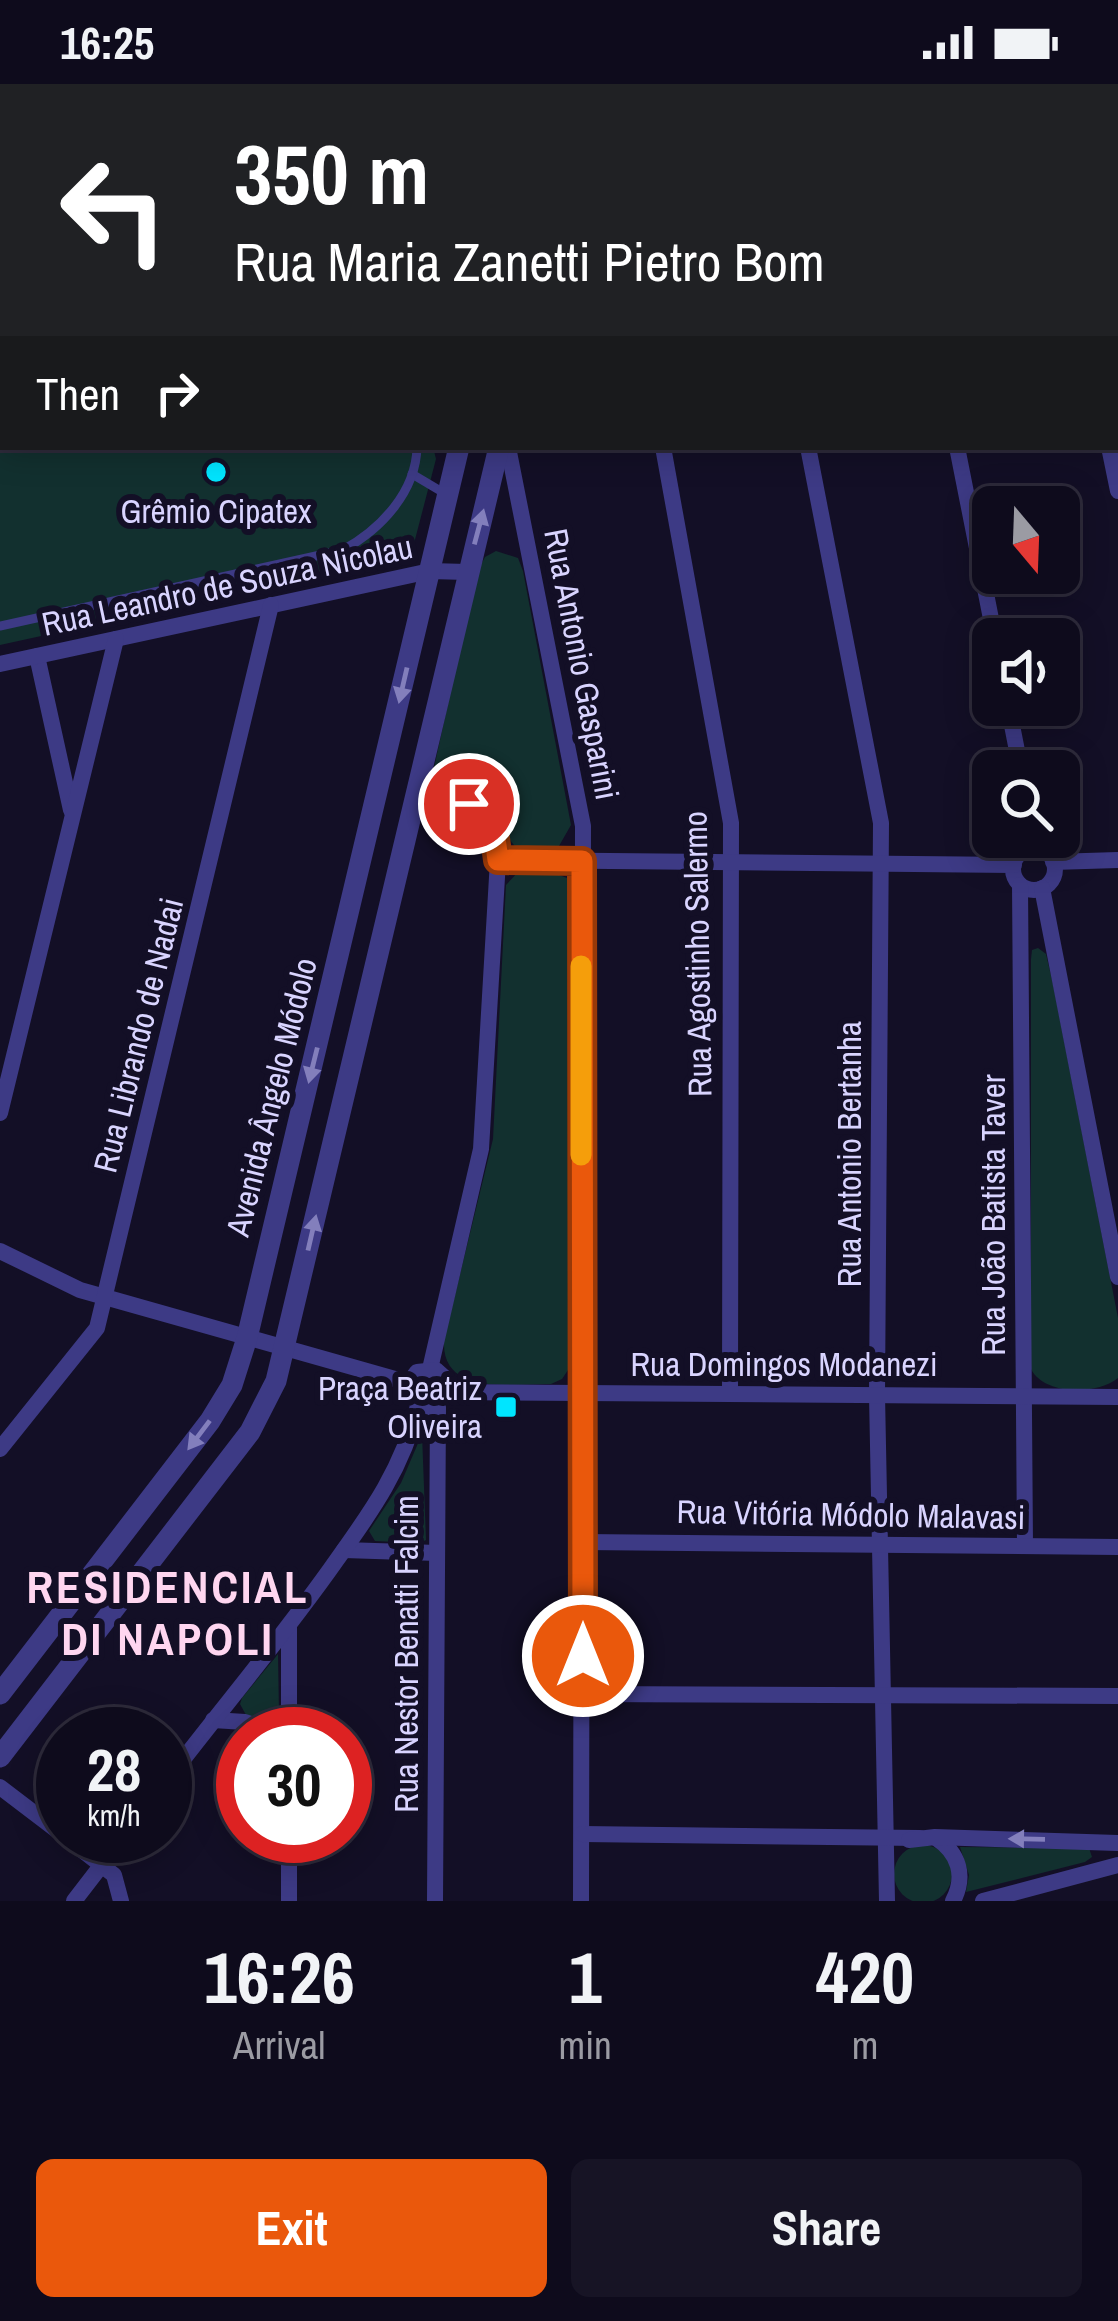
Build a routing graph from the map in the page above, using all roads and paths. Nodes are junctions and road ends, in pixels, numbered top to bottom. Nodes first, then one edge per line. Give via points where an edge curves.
1 (417, 450) edge
2 (458, 450) edge
3 (503, 450) edge
4 (505, 450) edge
5 (663, 450) edge
6 (809, 450) edge
7 (957, 450) edge
8 (1110, 450) edge
9 (412, 474) junction
10 (1118, 491) edge
11 (448, 496) junction
12 (430, 572) junction
13 (467, 572) junction
14 (271, 605) junction
15 (991, 618) edge
16 (0, 626) edge
17 (116, 639) junction
18 (37, 656) junction
19 (0, 664) edge
20 (418, 796) junction
21 (72, 817) junction
22 (1018, 858) edge
23 (1050, 858) edge
24 (498, 860) junction
25 (1118, 860) edge
26 (582, 861) junction
27 (731, 862) junction
28 (1053, 862) junction
29 (881, 864) junction
30 (1014, 865) junction
31 (1020, 885) junction
32 (1042, 888) junction
33 (1052, 938) junction
34 (1020, 944) junction
35 (9, 1036) edge
36 (0, 1114) edge
37 (0, 1251) edge
38 (1118, 1277) edge
39 (105, 1298) junction
40 (247, 1338) junction
41 (285, 1347) junction
42 (430, 1369) junction
43 (409, 1383) junction
44 (449, 1391) junction
45 (581, 1393) junction
46 (730, 1394) junction
47 (877, 1395) junction
48 (1024, 1396) junction
49 (1118, 1396) edge
50 (418, 1406) junction
51 (437, 1407) junction
52 (0, 1413) edge
53 (19, 1425) junction
54 (0, 1449) edge
55 (583, 1542) junction
56 (880, 1544) junction
57 (1025, 1546) junction
58 (1118, 1547) edge
59 (344, 1550) junction
60 (437, 1553) junction
61 (289, 1627) junction
62 (0, 1694) edge
63 (583, 1694) junction
64 (885, 1696) junction
65 (1118, 1696) edge
66 (289, 1707) edge
67 (213, 1720) junction
68 (216, 1720) edge
69 (8, 1729) edge
70 (192, 1748) edge
71 (0, 1757) edge
72 (0, 1787) edge
73 (36, 1815) edge
74 (582, 1834) junction
75 (886, 1838) junction
76 (927, 1838) junction
77 (1118, 1843) edge
78 (99, 1863) edge
79 (289, 1863) edge
80 (1118, 1864) edge
81 (102, 1865) junction
82 (887, 1874) junction
83 (74, 1901) edge
84 (121, 1901) edge
85 (289, 1901) edge
86 (435, 1901) edge
87 (581, 1901) edge
88 (886, 1901) edge
89 (901, 1901) edge
90 (953, 1901) edge
91 (983, 1901) edge

1 - 9 lane
2 - 11 street, Avenida Ângelo Módolo
13 -> 3 street
4 - 26 street, Rua Antonio Gasparini via 584,826
5 - 27 street, Rua Agostinho Salermo
6 - 29 street, Rua Antonio Bertanha via 881,823
7 - 15 street
8 - 10 street
9 - 11 lane
9 - 16 lane via 386,518 343,550
11 - 12 street, Avenida Ângelo Módolo
12 - 13 street, Rua Leandro de Souza Nicolau
12 - 14 street, Rua Leandro de Souza Nicolau
12 -> 40 street, Avenida Ângelo Módolo
13 - 20 street
14 - 17 street, Rua Leandro de Souza Nicolau
14 - 39 street, Rua Librando de Nadai
17 - 18 street, Rua Leandro de Souza Nicolau
17 - 21 street
18 - 19 street, Rua Leandro de Souza Nicolau
18 - 21 street
20 - 24 street via 483,812
41 -> 20 street
21 - 35 street
22 - 30 street
23 - 28 street
24 - 26 street
24 - 42 street via 481,1149
25 - 28 street
26 - 27 street
26 - 45 street, Rua Antonio Gasparini
27 - 29 street
27 - 46 street, Rua Agostinho Salermo
28 - 32 street
29 - 30 street
29 - 47 street, Rua Antonio Bertanha
30 - 31 street
31 - 32 street
31 - 34 street, Rua João Batista Taver
32 - 33 street
33 - 34 street
33 - 38 street
34 - 48 street, Rua João Batista Taver
35 - 36 street
37 - 39 street
39 - 40 street
39 - 53 street, Rua Librando de Nadai via 97,1328
40 - 41 street
40 -> 62 street, Avenida Ângelo Módolo via 224,1402
41 - 43 street
41 - 69 street via 250,1432
42 - 43 street
42 - 44 street via 442,1373
43 - 50 street
44 - 45 street, Rua Domingos Modanezi
44 - 51 street
45 - 46 street, Rua Domingos Modanezi
45 - 55 street, Rua Antonio Gasparini
46 - 47 street, Rua Domingos Modanezi
47 - 48 street, Rua Domingos Modanezi
47 - 56 street, Rua Antonio Bertanha
48 - 49 street, Rua Domingos Modanezi
48 - 57 street, Rua João Batista Taver
50 - 51 street
50 - 59 street via 392,1480
51 - 60 street, Rua Nestor Benatti Falcim
52 - 53 street
53 - 54 street, Rua Librando de Nadai
55 - 56 street, Rua Vitória Módolo Malavasi
55 - 63 street, Rua Antonio Gasparini
56 - 57 street, Rua Vitória Módolo Malavasi
56 - 64 street, Rua Antonio Bertanha
57 - 58 street, Rua Vitória Módolo Malavasi
59 - 60 street
59 - 61 street
60 - 86 street, Rua Nestor Benatti Falcim
61 - 66 street
61 - 67 street
63 - 64 street
63 - 74 street, Rua Antonio Gasparini
64 - 65 street
64 - 75 street, Rua Antonio Bertanha
67 - 68 street
67 - 70 street
69 - 71 street
72 - 73 street
74 - 75 street
74 - 87 street, Rua Antonio Gasparini
75 - 76 street
75 - 82 street, Rua Antonio Bertanha
77 -> 76 street
76 - 82 street via 898,1847
76 - 90 street via 946,1844 959,1866
78 - 81 street
79 - 85 street
80 - 91 street
81 - 83 street
81 - 84 street
82 - 88 street, Rua Antonio Bertanha
82 - 89 street

